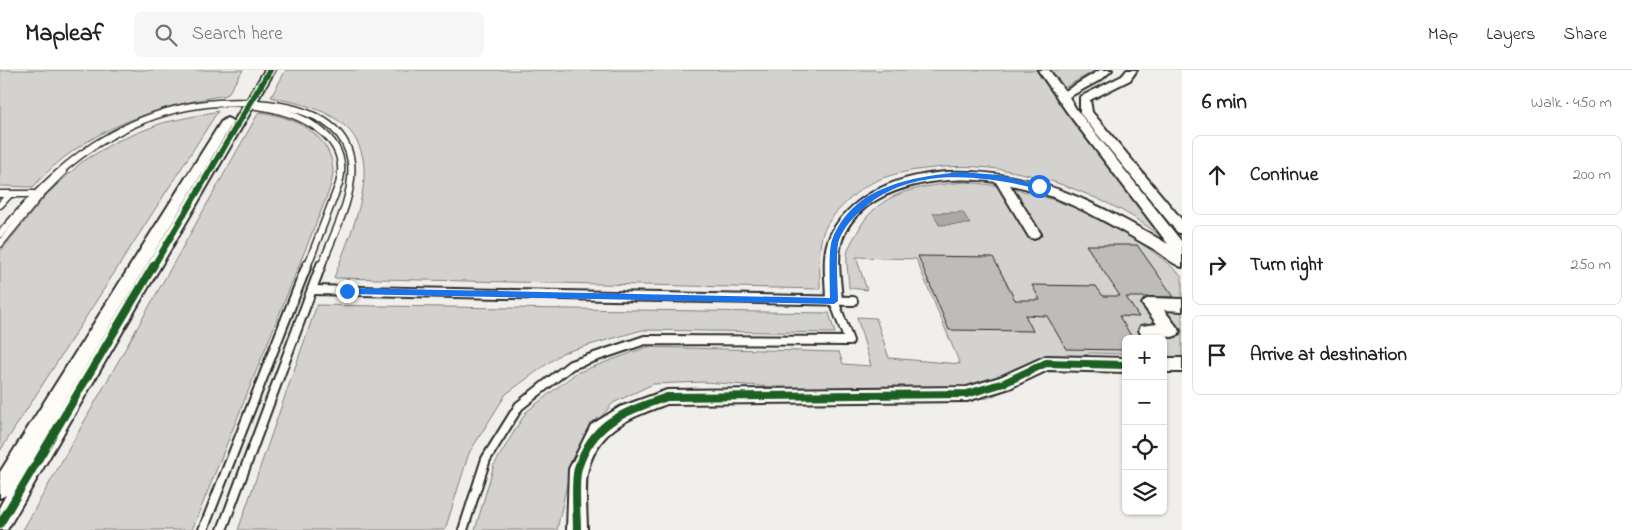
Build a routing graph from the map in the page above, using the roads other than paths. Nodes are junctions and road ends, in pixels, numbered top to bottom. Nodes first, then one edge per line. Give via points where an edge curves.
1 (260, 70) edge
2 (270, 70) edge
3 (1043, 70) edge
4 (1107, 70) edge
5 (1132, 70) edge
6 (1063, 96) junction
7 (245, 103) junction
8 (999, 177) junction
9 (0, 194) edge
10 (10, 194) junction
11 (33, 194) junction
12 (0, 205) edge
13 (1182, 229) edge
14 (0, 234) edge
15 (1034, 234) dead end
16 (0, 244) edge
17 (1180, 259) edge
18 (312, 290) junction
19 (834, 301) junction
20 (852, 301) dead end
21 (1182, 305) edge
22 (1146, 330) dead end
23 (1122, 365) edge
24 (1167, 365) edge
25 (1182, 365) edge
26 (0, 489) edge
27 (0, 524) edge
28 (203, 530) edge
29 (222, 530) edge
30 (463, 530) edge
31 (577, 530) edge

1 - 7 street
2 - 7 street
3 - 6 street
4 - 6 street
5 - 13 street via 1126,78 1084,99 1086,113
6 - 17 street via 1179,248
7 - 11 lane via 222,101 158,114 110,135 75,156
7 - 16 lane via 220,104 161,116 112,138 59,176
7 - 18 lane via 266,102 309,112 333,127 348,148 352,173 346,200
7 - 26 street
7 - 27 street
7 - 28 lane via 302,117 324,131 337,150 340,174 333,200
8 - 15 street
8 - 17 street via 1039,186 1074,199 1117,220
8 - 19 street via 961,174 917,179 890,187 871,198 851,215 835,241
9 - 10 lane
10 - 11 lane
10 - 12 lane
11 - 14 lane
18 - 19 lane
18 - 29 lane
19 - 20 lane
19 - 30 lane via 849,341 645,340 572,365 519,406 486,459
21 - 22 street via 1150,304 1172,330
23 - 31 street via 1046,363 1004,383 967,394 667,397 626,412 597,431 578,469
24 - 25 street

